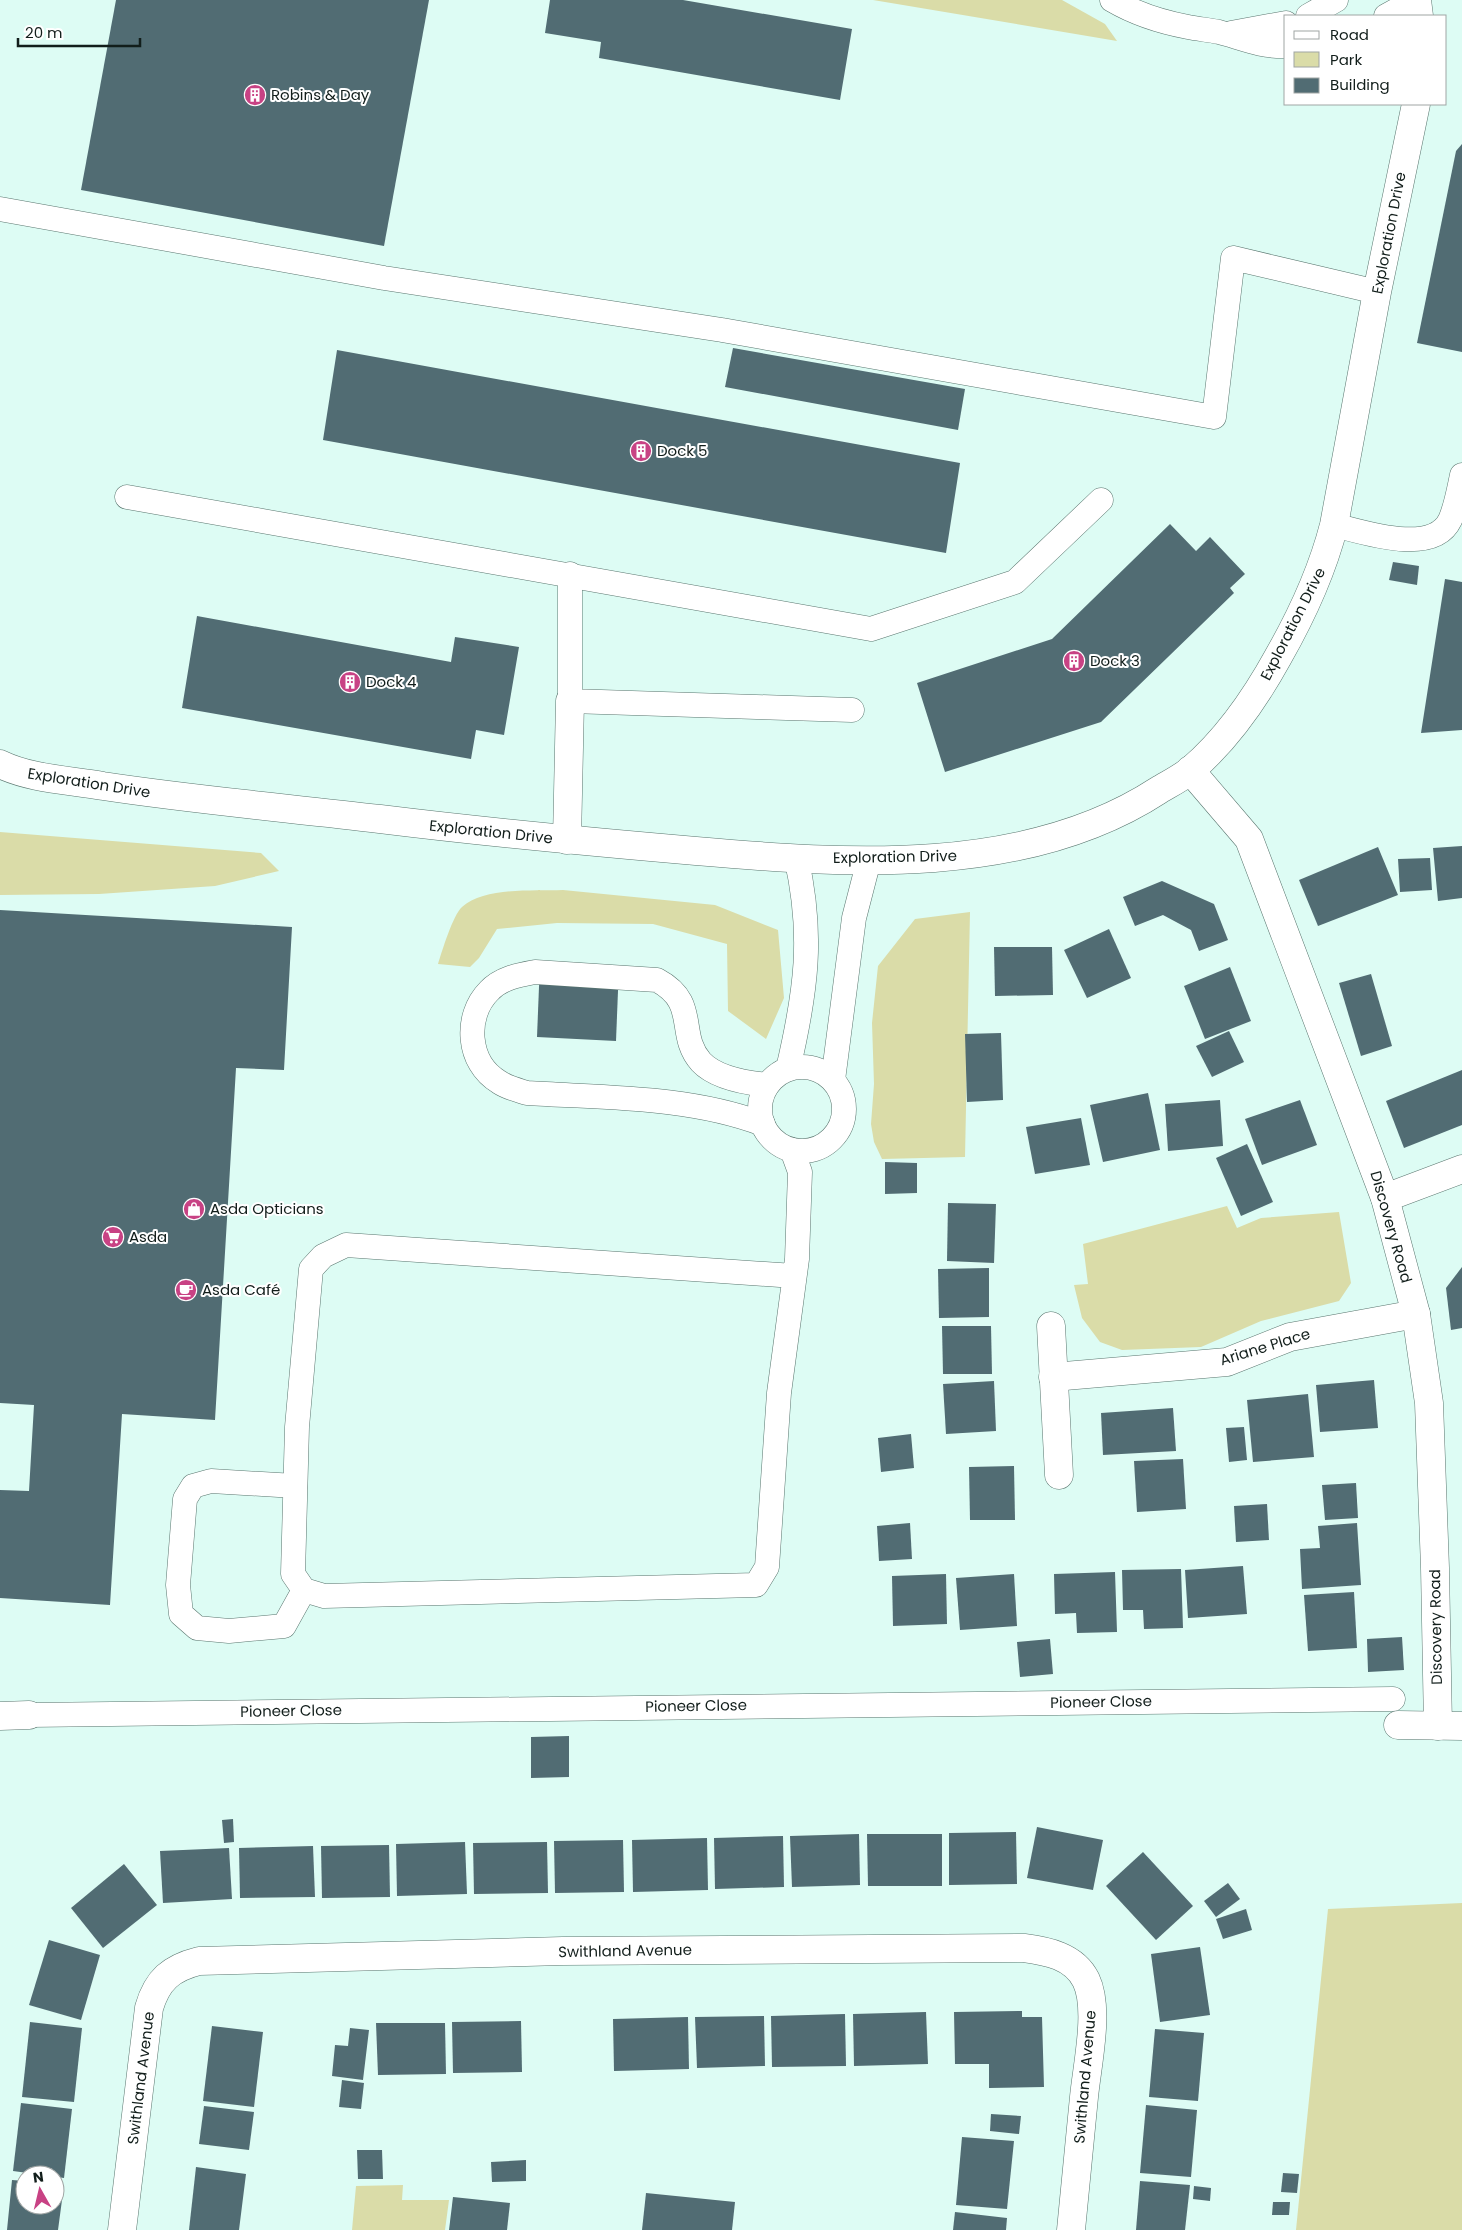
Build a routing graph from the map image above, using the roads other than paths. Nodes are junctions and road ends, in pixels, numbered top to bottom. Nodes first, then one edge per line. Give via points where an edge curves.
1 (1112, 0) edge
2 (1336, 0) edge
3 (1416, 0) edge
4 (1310, 15) edge
5 (1388, 15) edge
6 (1419, 15) edge
7 (1284, 23) edge
8 (1225, 34) junction
9 (1284, 46) edge
10 (1416, 105) edge
11 (0, 209) edge
12 (1377, 292) junction
13 (1462, 475) edge
14 (126, 497) dead end
15 (1101, 500) dead end
16 (1334, 526) junction
17 (570, 574) junction
18 (570, 701) junction
19 (852, 710) dead end
20 (1190, 770) junction
21 (6, 771) edge
22 (568, 840) junction
23 (796, 857) junction
24 (869, 860) junction
25 (788, 1069) junction
26 (833, 1080) junction
27 (767, 1085) junction
28 (762, 1124) junction
29 (792, 1150) junction
30 (1462, 1169) edge
31 (1385, 1198) junction
32 (794, 1276) junction
33 (1416, 1314) junction
34 (1051, 1326) dead end
35 (1053, 1377) junction
36 (1059, 1475) dead end
37 (295, 1486) junction
38 (304, 1590) junction
39 (1392, 1699) dead end
40 (28, 1715) joint
41 (0, 1716) edge
42 (1398, 1726) dead end
43 (1450, 1726) edge
44 (122, 2230) edge
45 (1071, 2230) edge

1 - 8 lane via 1146,16
2 - 4 lane
3 - 5 lane
3 - 6 street
7 - 8 lane
8 - 9 lane via 1251,43
10 - 12 street, Exploration Drive
11 - 12 lane via 374,276 731,332 1214,418 1233,258
12 - 16 street, Exploration Drive
13 - 16 lane via 1450,521 1437,534 1420,540 1390,538
14 - 17 lane
15 - 17 lane via 1015,582 871,629
16 - 20 street, Exploration Drive via 1321,571 1295,628 1260,690
17 - 18 lane
18 - 19 lane
18 - 22 street
20 - 24 street, Exploration Drive via 1140,802 1094,825 1043,841 988,853 930,859
20 - 31 street, Discovery Road via 1249,839
21 - 22 street, Exploration Drive via 130,790
22 - 23 street, Exploration Drive
23 - 24 street, Exploration Drive
23 - 25 lane via 804,890 807,966 801,1014
24 - 26 lane via 854,918
25 - 26 lane via 812,1067
25 - 27 lane
26 - 29 lane via 844,1104 839,1130 819,1148
27 - 28 lane via 761,1097
27 - 28 lane via 718,1073 701,1062 692,1046 680,999 670,987 657,980 535,972 518,975 500,982 489,991 474,1017 472,1033 478,1058 497,1082 512,1089 732,1112
28 - 29 lane via 769,1136
29 - 32 lane via 800,1172
30 - 31 street
31 - 33 street, Discovery Road
32 - 37 lane via 346,1246 323,1256 311,1269 296,1427
32 - 38 lane via 779,1393 767,1567 756,1585 324,1596
33 - 35 street, Ariane Place via 1290,1337 1228,1362
33 - 43 street, Discovery Road via 1429,1404 1436,1568
34 - 35 street
35 - 36 street
37 - 38 lane via 292,1574
37 - 38 lane via 211,1480 193,1486 185,1499 178,1585 181,1614 198,1628 229,1631 284,1626
39 - 40 lane, Pioneer Close
40 - 41 street, Pioneer Close
42 - 43 street, Discovery Road
44 - 45 street, Swithland Avenue via 150,2008 154,1992 180,1966 199,1961 563,1951 1024,1948 1053,1952 1075,1966 1086,1979 1090,1995 1091,2030

